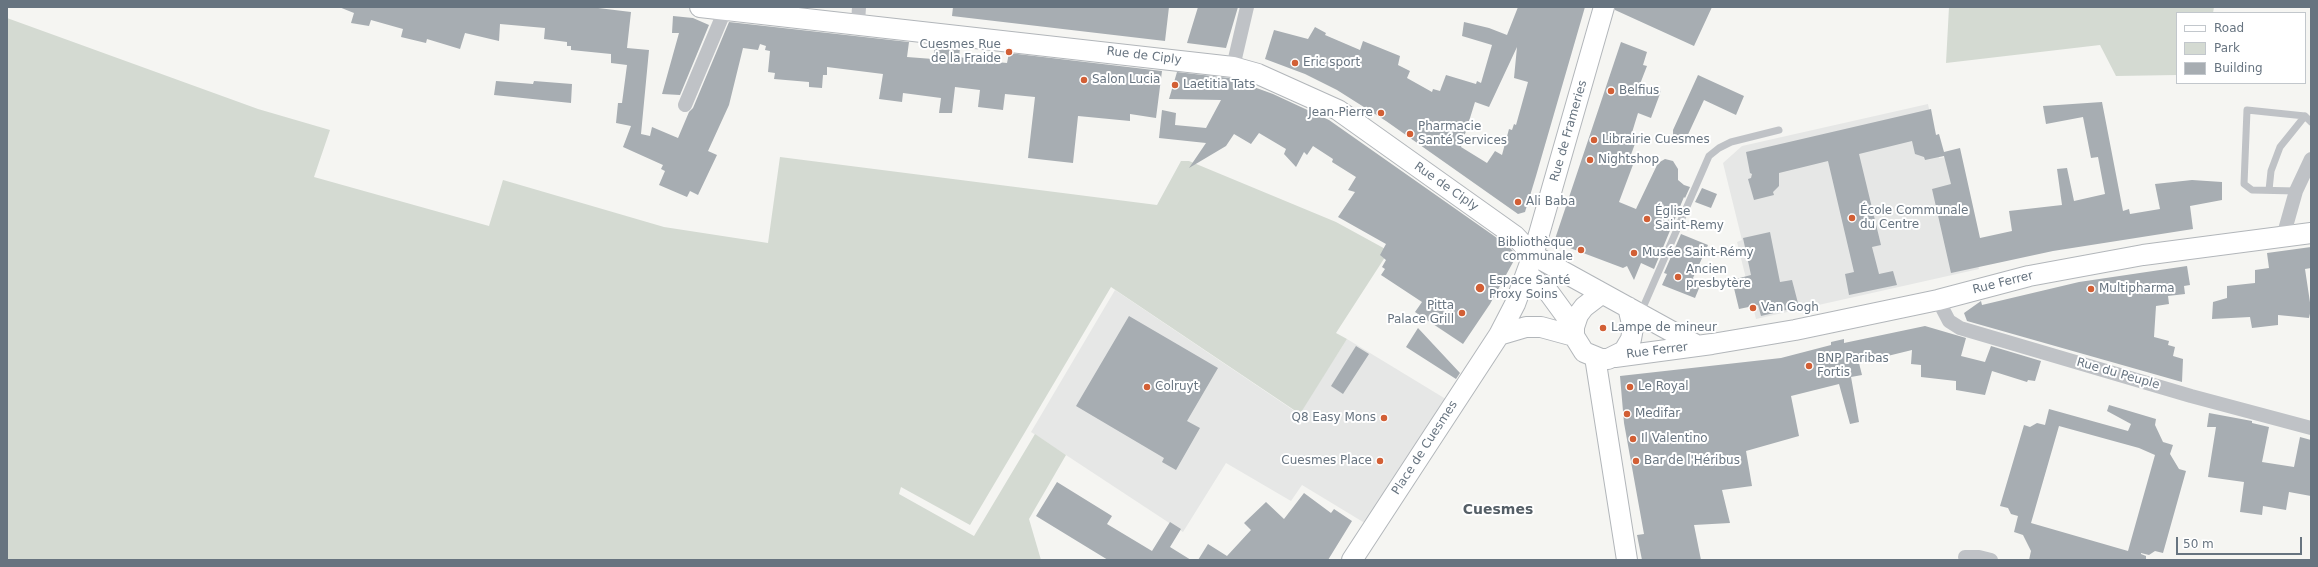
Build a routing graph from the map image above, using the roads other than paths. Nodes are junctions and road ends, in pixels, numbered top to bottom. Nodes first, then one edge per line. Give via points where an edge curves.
1 (700, 7) edge
2 (1247, 7) edge
3 (1604, 7) edge
4 (725, 10) junction
5 (858, 15) edge
6 (1233, 67) junction
7 (685, 105) dead end
8 (2305, 116) junction
9 (2311, 122) edge
10 (1778, 130) dead end
11 (2311, 159) edge
12 (2269, 190) junction
13 (2296, 191) junction
14 (2311, 233) edge
15 (2283, 237) junction
16 (1534, 255) junction
17 (1527, 274) junction
18 (1601, 294) junction
19 (1938, 300) junction
20 (1634, 311) junction
21 (1574, 331) junction
22 (1499, 335) junction
23 (1698, 346) junction
24 (1615, 356) junction
25 (1595, 357) junction
26 (2311, 428) edge
27 (1965, 557) dead end
28 (1352, 560) edge
29 (1627, 560) edge
30 (1991, 560) edge

1 - 4 street, Rue de Ciply
2 - 6 street
3 - 16 street, Rue de Frameries
4 - 5 street, Rue de Ciply
4 - 7 street
5 - 6 street, Rue de Ciply
6 - 16 street, Rue de Ciply via 1284,84 1338,110 1515,236
8 - 9 lane
8 - 12 lane via 2280,147 2271,171
8 - 12 lane via 2247,110 2244,184 2252,190
10 - 20 lane via 1731,142 1709,156
11 - 13 street
12 - 13 lane
13 - 15 street
14 - 15 street, Rue Ferrer
15 - 19 street, Rue Ferrer via 2144,255 2036,274
16 - 17 street, Place de Cuesmes
16 - 18 street
17 - 21 street via 1548,290
17 - 22 street, Place de Cuesmes
18 - 20 street
18 - 21 street via 1578,315
19 - 23 street, Rue Ferrer via 1795,330
19 - 26 street, Rue du Peuple via 1949,321 1960,328 2191,396
20 - 23 street, Rue Ferrer
20 - 24 street via 1631,339 1624,351
21 - 22 street via 1526,327
21 - 25 street via 1584,352
22 - 28 street, Place de Cuesmes
23 - 24 street, Rue Ferrer
24 - 25 street via 1608,359
25 - 29 street
27 - 30 street

